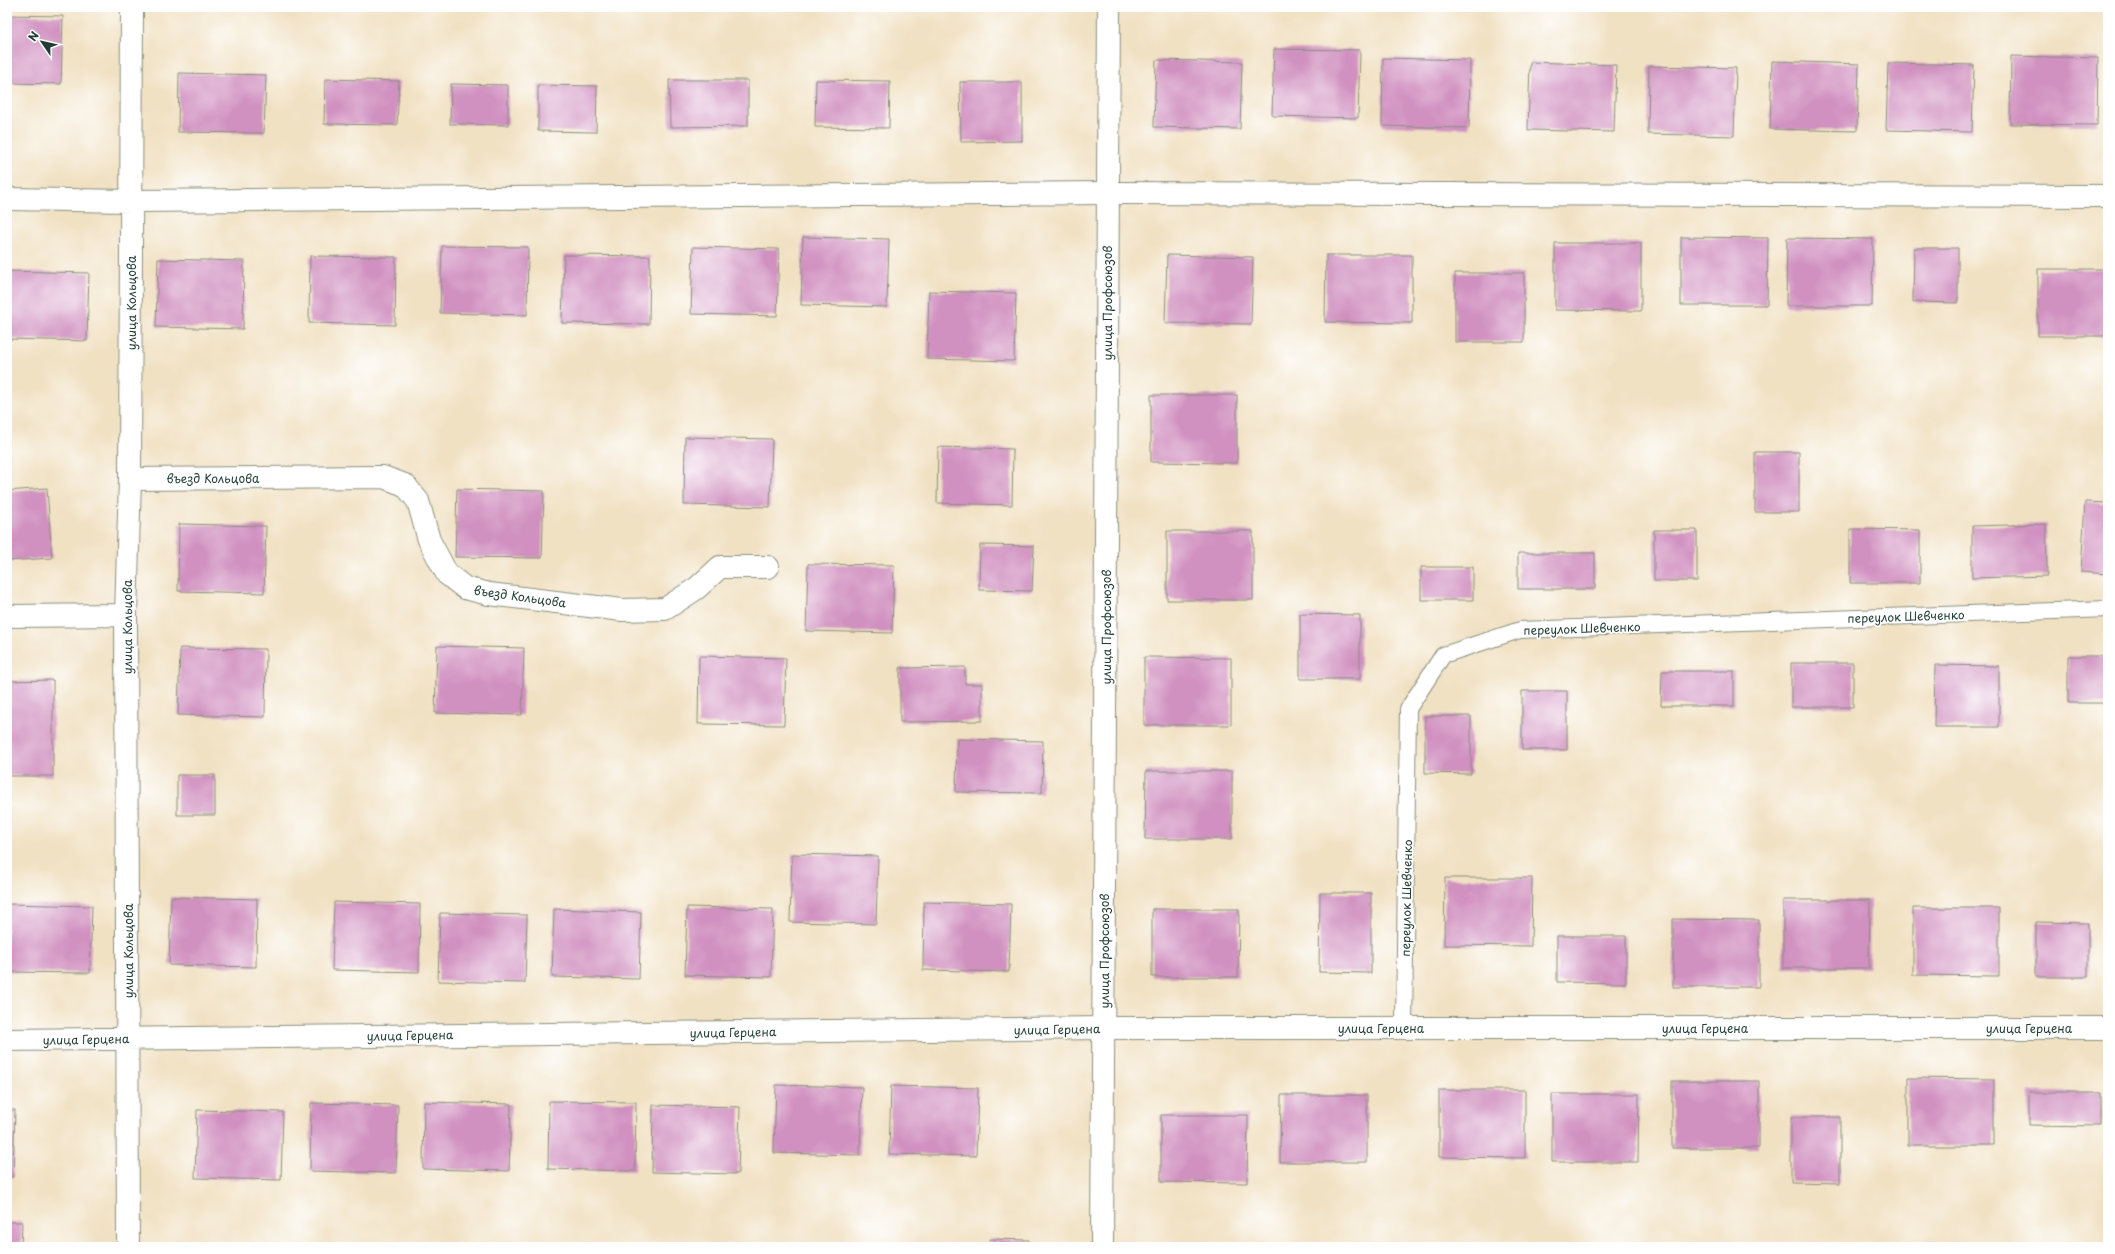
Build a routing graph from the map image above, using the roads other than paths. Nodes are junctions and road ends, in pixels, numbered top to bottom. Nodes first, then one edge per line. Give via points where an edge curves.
1 (132, 7) edge
2 (1109, 7) edge
3 (1108, 193) junction
4 (2108, 196) edge
5 (7, 199) edge
6 (131, 201) junction
7 (130, 478) junction
8 (768, 567) dead end
9 (2108, 609) edge
10 (126, 615) junction
11 (7, 616) edge
12 (1104, 1028) junction
13 (1404, 1028) junction
14 (2108, 1028) edge
15 (128, 1038) junction
16 (7, 1040) edge
17 (128, 1247) edge
18 (1102, 1247) edge

1 - 6 street, улица Кольцова
2 - 3 street, улица Профсоюзов
3 - 4 street
3 - 6 street
3 - 12 street, улица Профсоюзов
5 - 6 street
6 - 7 street, улица Кольцова
7 - 8 street, въезд Кольцова via 383,477 405,485 418,501 429,540 447,574 465,588 489,594 622,610 665,608 697,588 720,568
7 - 10 street, улица Кольцова
9 - 13 lane, переулок Шевченко via 1520,630 1443,655 1408,709
10 - 11 street
10 - 15 street, улица Кольцова
12 - 13 street, улица Герцена
12 - 15 street, улица Герцена
12 - 18 street, улица Профсоюзов
13 - 14 street, улица Герцена
15 - 16 street, улица Герцена
15 - 17 street, улица Кольцова

